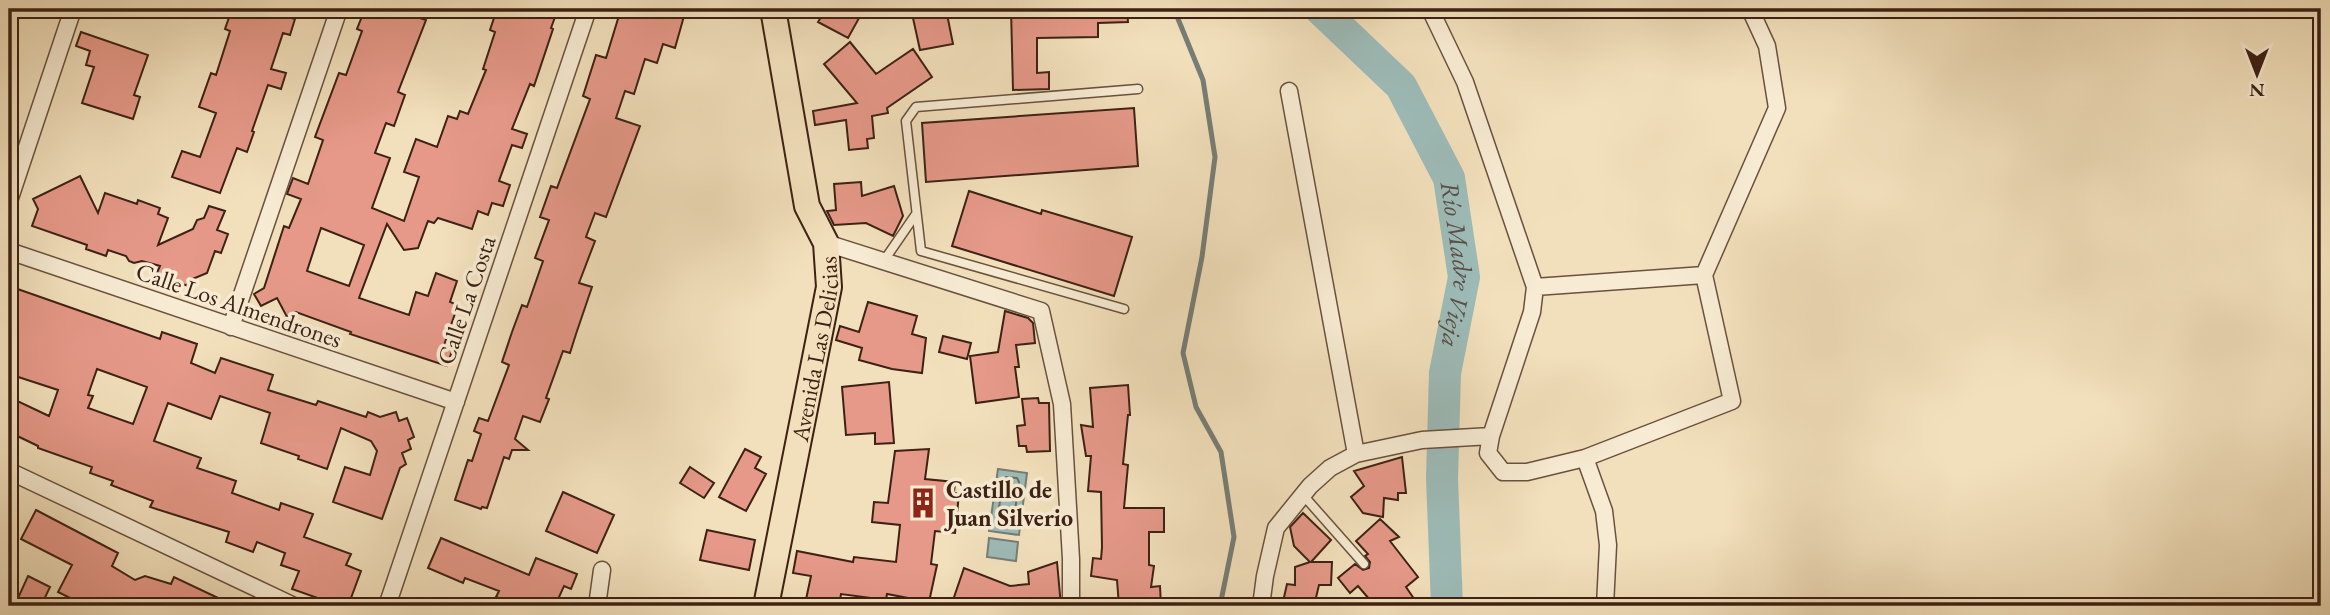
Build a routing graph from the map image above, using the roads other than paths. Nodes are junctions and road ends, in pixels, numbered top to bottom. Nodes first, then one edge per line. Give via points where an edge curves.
1 (73, 9) edge
2 (339, 9) edge
3 (588, 9) edge
4 (773, 9) edge
5 (1430, 9) edge
6 (1750, 9) edge
7 (1138, 89) dead end
8 (1289, 91) dead end
9 (9, 201) edge
10 (916, 214) junction
11 (825, 243) junction
12 (9, 251) edge
13 (883, 262) junction
14 (1704, 275) junction
15 (1535, 287) junction
16 (1124, 309) dead end
17 (231, 327) junction
18 (456, 402) junction
19 (1491, 436) junction
20 (1356, 454) junction
21 (1585, 458) junction
22 (9, 471) edge
23 (1303, 495) junction
24 (1364, 564) dead end
25 (602, 569) dead end
26 (295, 606) edge
27 (387, 606) edge
28 (597, 606) edge
29 (766, 606) edge
30 (1071, 606) edge
31 (1261, 606) edge
32 (1605, 606) edge

1 - 9 street
2 - 17 street
3 - 18 street, Calle La Costa
4 - 11 main road, Avenida Las Delicias via 807,206
5 - 15 street via 1465,82
6 - 14 street via 1767,46 1777,108
7 - 10 lane via 916,107 906,121
8 - 20 street
10 - 13 lane
10 - 16 lane via 921,251
11 - 13 street
11 - 29 main road, Avenida Las Delicias via 829,287
12 - 17 street, Calle Los Almendrones
13 - 30 street via 1041,311 1062,404
14 - 15 street
14 - 21 street via 1732,401
15 - 19 street via 1532,312
17 - 18 street, Calle Los Almendrones
18 - 27 street, Calle La Costa
19 - 20 street via 1431,440
19 - 21 street via 1488,453 1503,472 1527,472
20 - 23 street via 1330,468
21 - 32 street via 1604,511 1608,545
22 - 26 street
23 - 24 lane
23 - 31 street via 1276,528
25 - 28 street

